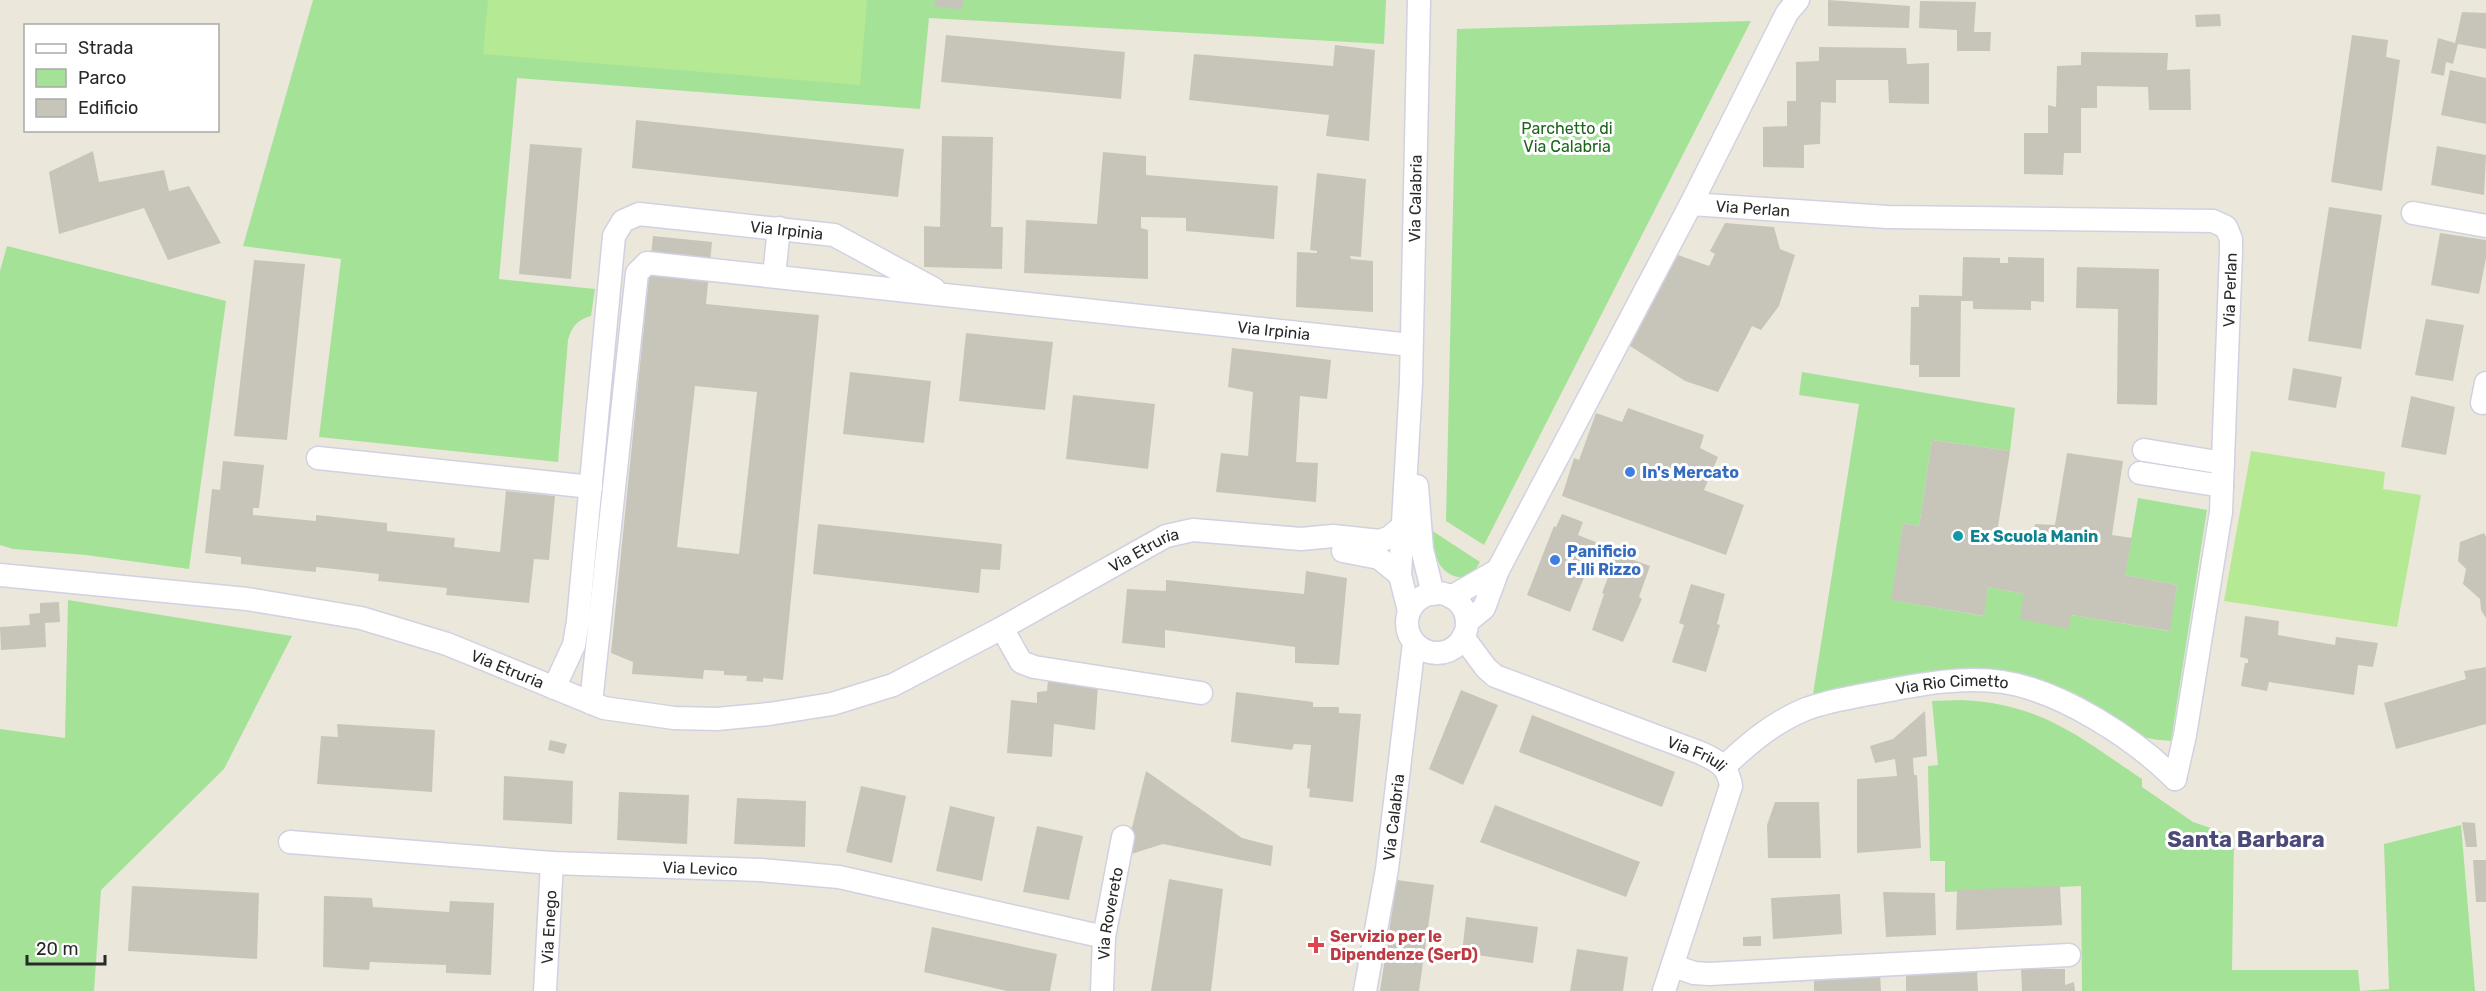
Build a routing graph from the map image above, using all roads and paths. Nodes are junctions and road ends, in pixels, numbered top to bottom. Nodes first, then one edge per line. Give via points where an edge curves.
1 (1419, 0) edge
2 (1791, 4) edge
3 (1691, 204) junction
4 (2413, 213) dead end
5 (2486, 226) edge
6 (778, 228) junction
7 (774, 276) junction
8 (943, 294) junction
9 (1411, 345) junction
10 (1410, 398) junction
11 (597, 432) junction
12 (620, 434) junction
13 (2144, 450) dead end
14 (318, 458) dead end
15 (2223, 463) junction
16 (2140, 473) dead end
17 (2222, 486) junction
18 (591, 487) junction
19 (1403, 526) junction
20 (1301, 539) junction
21 (1498, 570) junction
22 (0, 575) edge
23 (1400, 575) junction
24 (1442, 595) junction
25 (1409, 611) junction
26 (1002, 628) junction
27 (1465, 630) junction
28 (1414, 643) junction
29 (554, 688) junction
30 (1201, 693) dead end
31 (591, 703) junction
32 (1725, 767) junction
33 (2175, 779) joint
34 (1123, 837) dead end
35 (290, 842) dead end
36 (552, 863) junction
37 (1104, 937) junction
38 (2069, 955) dead end
39 (1674, 966) junction
40 (545, 991) edge
41 (1102, 991) edge
42 (1365, 991) edge
43 (1664, 991) edge

1 - 9 street, Via Calabria
2 - 3 street, Via Perlan
3 - 15 street, Via Perlan via 1887,217 2220,223 2229,233 2231,252
3 - 21 street, Via Perlan
4 - 5 street
6 - 7 street
6 - 8 street, Via Irpinia via 834,235
6 - 11 street, Via Irpinia via 639,214 623,221 614,236
7 - 8 street
7 - 12 street via 647,263 637,273
8 - 9 street, Via Irpinia
9 - 10 street, Via Calabria
10 - 19 street, Via Calabria
10 - 24 street, Via Calabria via 1422,549
11 - 12 street
11 - 18 street, Via Irpinia
12 - 31 street
13 - 15 street
14 - 18 street
15 - 17 street, Via Perlan
16 - 17 street
17 - 33 street, Via Perlan via 2221,512
18 - 29 street, Via Irpinia via 574,645
19 - 20 street, Via Etruria via 1380,541 1333,536
19 - 23 street, Via Calabria
20 - 23 street, Via Etruria via 1379,558
20 - 26 street, Via Etruria via 1193,530 1166,536
21 - 24 street
21 - 27 street, Via Perlan via 1484,608
22 - 29 street, Via Etruria via 247,599 361,618 447,644
23 - 25 street, Via Calabria
24 - 25 street via 1417,600
24 - 27 street, Via Calabria via 1464,609
25 - 28 street, Via Calabria via 1406,624
26 - 30 street via 1021,662 1034,667
26 - 31 street, Via Etruria via 893,685 832,704 717,719 652,715
27 - 28 street via 1455,646 1437,653
27 - 32 street, Via Friuli via 1486,668 1495,676 1701,753
28 - 42 street, Via Calabria via 1387,869
29 - 31 street, Via Etruria
32 - 33 street, Via Rio Cimetto via 1762,733 1806,709 1885,691 1974,681 2019,686 2079,710 2159,762
32 - 39 street, Via Friuli via 1731,786
34 - 37 street, Via Rovereto
35 - 36 street, Via Levico
36 - 37 street, Via Levico via 761,870 839,877
36 - 40 street, Via Enego
37 - 41 street, Via Rovereto
38 - 39 street via 1709,974
39 - 43 street, Via Friuli

